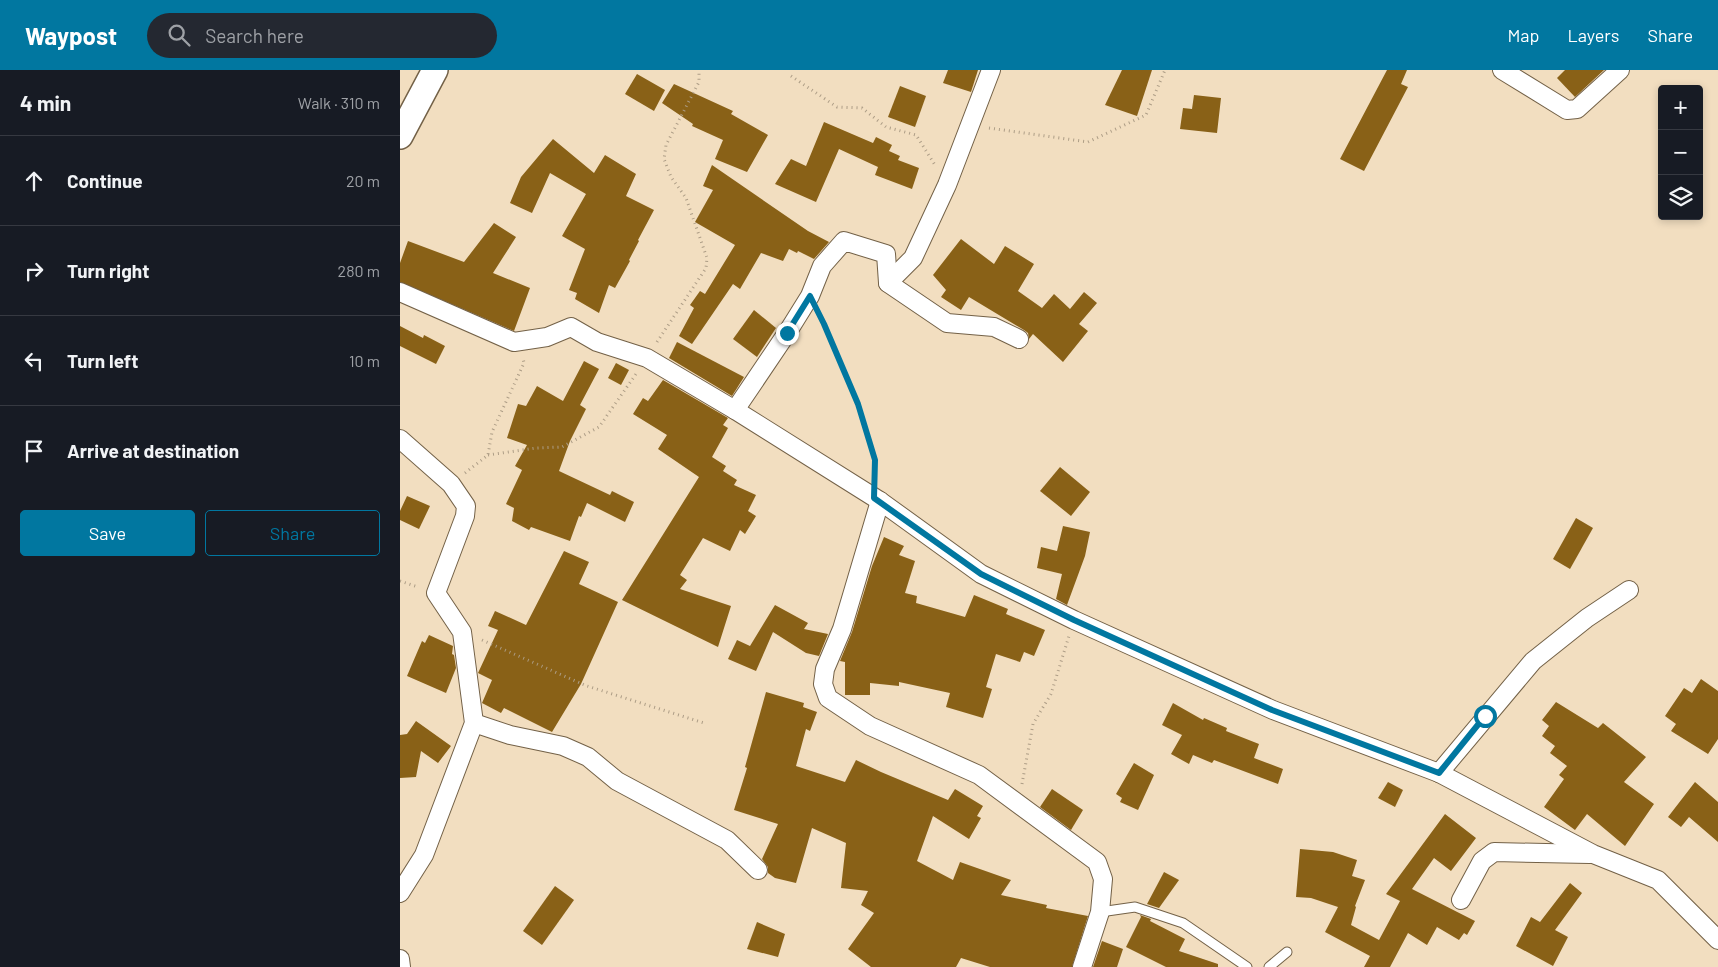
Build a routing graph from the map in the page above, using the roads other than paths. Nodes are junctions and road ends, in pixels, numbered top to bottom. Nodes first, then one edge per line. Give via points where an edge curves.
1 (435, 70) edge
2 (991, 70) edge
3 (1502, 70) edge
4 (1620, 70) edge
5 (400, 136) edge
6 (888, 283) junction
7 (400, 292) edge
8 (1019, 340) dead end
9 (735, 410) junction
10 (400, 439) edge
11 (877, 499) junction
12 (1629, 590) dead end
13 (474, 723) junction
14 (1439, 773) junction
15 (1593, 854) junction
16 (758, 870) dead end
17 (400, 894) edge
18 (1461, 900) dead end
19 (1100, 912) junction
20 (1718, 940) edge
21 (1287, 952) dead end
22 (400, 959) edge
23 (401, 967) edge
24 (1082, 967) edge
25 (1247, 967) edge
26 (1269, 967) edge

1 - 5 main road
2 - 6 street via 947,185 913,258
3 - 4 street via 1566,110 1577,109
6 - 8 street via 946,322 994,327
6 - 9 street via 886,254 844,241 822,266 810,296
7 - 9 street via 514,342 547,337 570,327 596,342 647,358
9 - 11 street
10 - 13 street via 450,484 466,506 436,593 462,632
11 - 14 street via 981,574 1074,620 1272,710
11 - 19 street via 842,629 825,670 823,684 828,698 870,726 979,775 1097,862 1102,879
12 - 14 street via 1533,661
13 - 16 street via 510,735 563,746 588,757 617,781 727,840
13 - 17 street via 424,855
14 - 15 street
15 - 18 street via 1494,852 1482,861
15 - 20 street via 1658,880
19 - 24 street
19 - 25 lane via 1135,907 1183,923
21 - 26 lane
22 - 23 street

